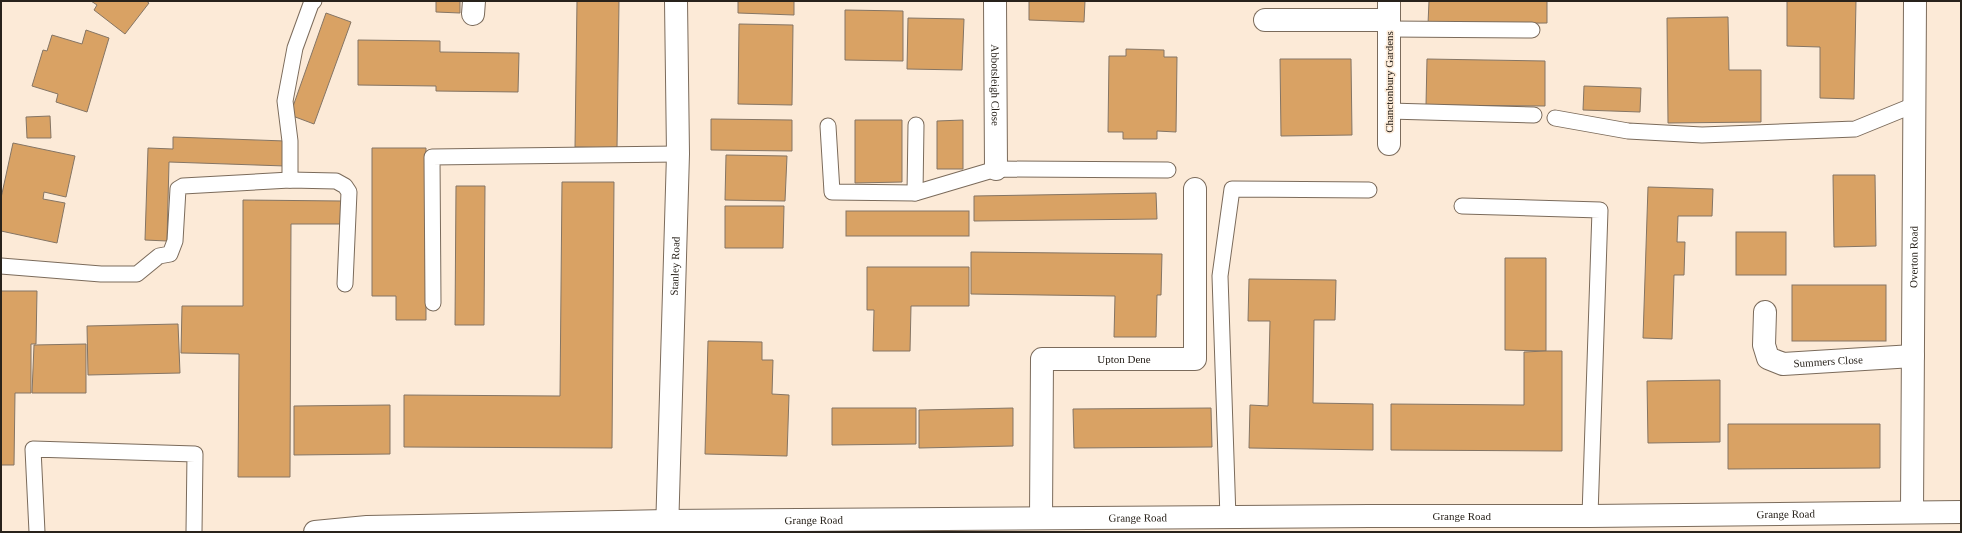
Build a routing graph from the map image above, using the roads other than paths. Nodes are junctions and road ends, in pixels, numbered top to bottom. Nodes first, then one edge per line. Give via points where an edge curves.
1 (314, 1) edge
2 (676, 1) edge
3 (995, 1) edge
4 (1915, 1) edge
5 (1389, 17) edge
6 (1266, 20) dead end
7 (1532, 30) dead end
8 (1914, 105) junction
9 (1389, 111) junction
10 (1534, 115) dead end
11 (1555, 118) dead end
12 (916, 125) dead end
13 (828, 126) dead end
14 (1390, 144) dead end
15 (678, 154) junction
16 (996, 168) junction
17 (1168, 170) dead end
18 (290, 180) junction
19 (1195, 189) dead end
20 (1369, 190) dead end
21 (915, 193) junction
22 (1462, 206) dead end
23 (1, 266) edge
24 (345, 284) dead end
25 (433, 303) dead end
26 (1765, 312) dead end
27 (1913, 356) junction
28 (1912, 512) junction
29 (1961, 512) edge
30 (1590, 516) junction
31 (1041, 518) junction
32 (1228, 518) junction
33 (1858, 522) edge
34 (1371, 524) edge
35 (667, 526) edge
36 (37, 532) edge
37 (194, 532) edge
38 (315, 532) edge

1 - 18 lane via 295,48 285,101 290,141
2 - 15 street, Stanley Road
3 - 16 street, Abbotsleigh Close
4 - 8 street, Overton Road
5 - 6 street, Chanctonbury Gardens
5 - 7 lane
5 - 9 street, Chanctonbury Gardens
8 - 11 lane via 1855,129 1702,135 1628,131
8 - 27 street, Overton Road
9 - 10 lane
9 - 14 street, Chanctonbury Gardens
12 - 21 lane
13 - 21 lane via 832,192
15 - 25 lane via 432,157
15 - 35 street, Stanley Road
16 - 17 lane
16 - 21 lane
18 - 23 lane via 183,186 178,189 175,241 170,254 159,256 137,274 101,274
18 - 24 lane via 336,181 349,192
19 - 31 street, Upton Dene via 1195,359 1042,359
20 - 32 lane via 1232,189 1220,276
22 - 30 lane via 1600,210
26 - 27 street, Summers Close via 1764,345 1768,358 1783,364
27 - 28 street, Overton Road
28 - 29 street, Grange Road
28 - 33 street, Grange Road
30 - 33 street, Grange Road
30 - 34 street, Grange Road
31 - 32 street, Grange Road
31 - 35 street, Grange Road
32 - 34 street, Grange Road
35 - 38 street, Grange Road via 367,527
36 - 37 lane via 33,449 195,454

